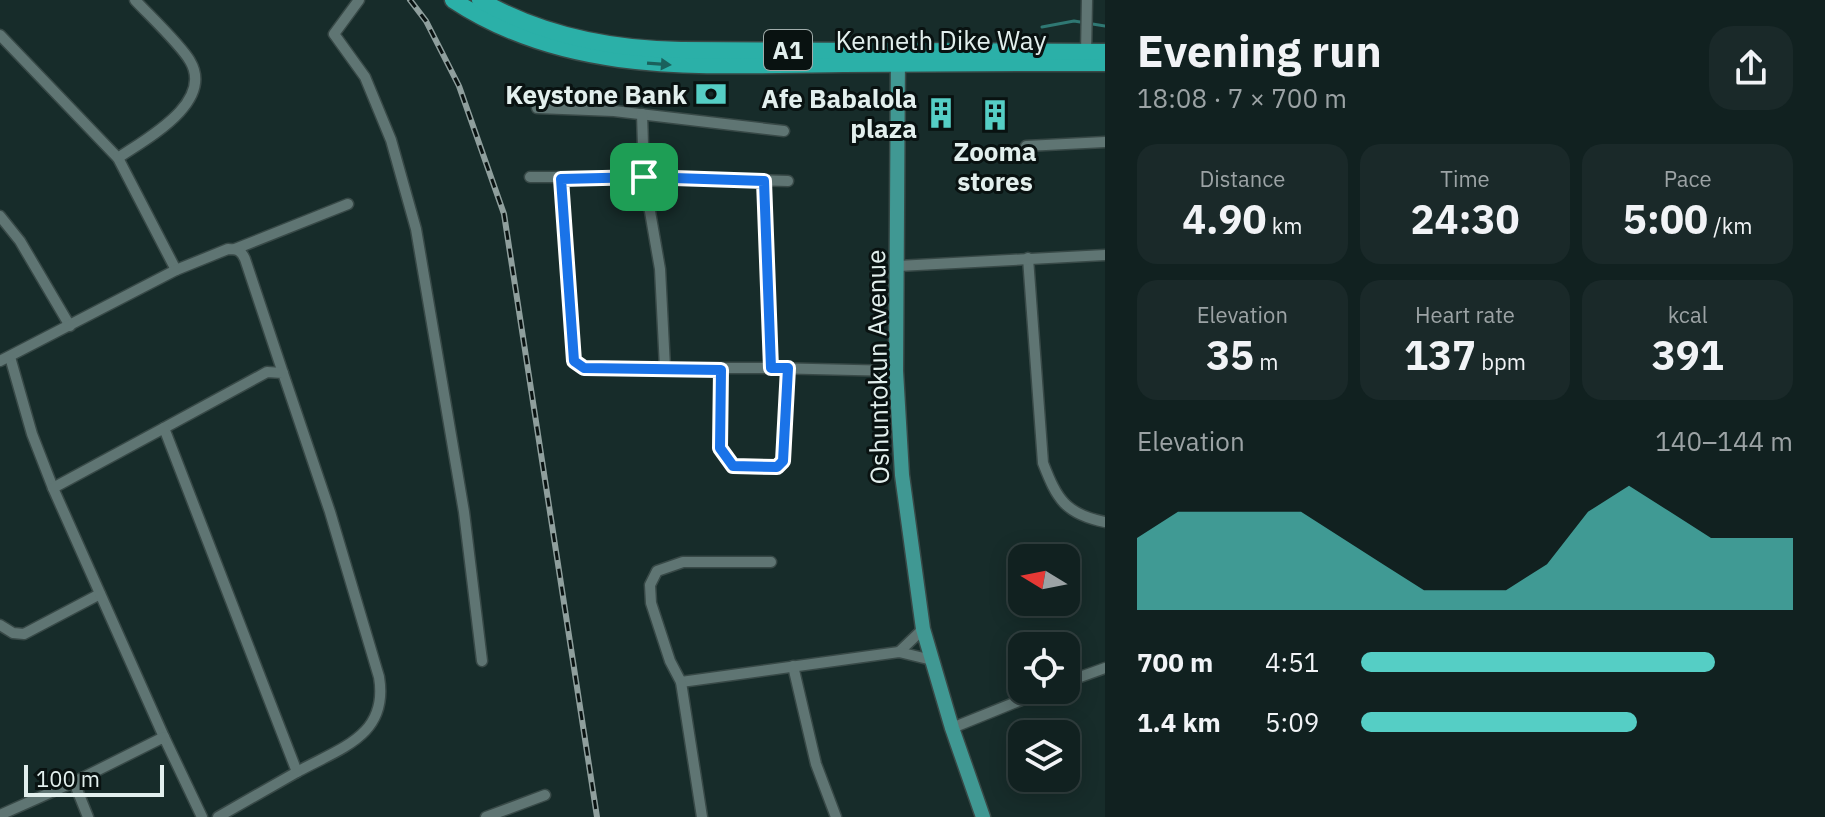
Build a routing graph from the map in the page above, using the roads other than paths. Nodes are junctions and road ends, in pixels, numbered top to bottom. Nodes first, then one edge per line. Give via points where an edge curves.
1 (135, 0) edge
2 (359, 0) edge
3 (453, 0) edge
4 (480, 0) edge
5 (1087, 0) edge
6 (0, 35) edge
7 (4, 47) edge
8 (1105, 52) edge
9 (758, 57) junction
10 (898, 57) junction
11 (1085, 58) junction
12 (1105, 63) edge
13 (537, 108) dead end
14 (642, 114) junction
15 (784, 131) dead end
16 (1105, 142) edge
17 (1026, 146) dead end
18 (118, 158) junction
19 (530, 177) dead end
20 (644, 177) junction
21 (561, 179) junction
22 (764, 181) junction
23 (788, 181) dead end
24 (348, 204) dead end
25 (0, 216) edge
26 (235, 249) junction
27 (1105, 255) edge
28 (1028, 258) junction
29 (898, 266) junction
30 (176, 270) junction
31 (70, 326) junction
32 (5, 359) edge
33 (665, 368) junction
34 (771, 368) junction
35 (788, 368) junction
36 (721, 370) junction
37 (896, 371) junction
38 (283, 373) junction
39 (164, 428) junction
40 (53, 488) junction
41 (1105, 522) edge
42 (771, 562) dead end
43 (100, 594) junction
44 (0, 625) edge
45 (923, 629) junction
46 (899, 652) junction
47 (932, 660) junction
48 (482, 661) dead end
49 (793, 666) junction
50 (1105, 668) edge
51 (1080, 677) edge
52 (681, 682) junction
53 (1011, 704) edge
54 (952, 728) junction
55 (164, 737) junction
56 (297, 772) junction
57 (74, 782) junction
58 (545, 795) dead end
59 (0, 815) edge
60 (88, 817) edge
61 (202, 817) edge
62 (218, 817) edge
63 (486, 817) edge
64 (702, 817) edge
65 (836, 817) edge
66 (983, 817) edge

1 - 18 street via 191,61 195,78 183,110
2 - 48 street via 334,34 365,77 391,140 416,229 464,512
3 -> 9 highway, Kenneth Dike Way / A1 via 521,34 610,59 667,65
4 - 9 highway, Kenneth Dike Way / A1 via 535,25 593,42
5 - 11 street
6 - 7 street
7 - 18 street
8 - 11 highway, Kenneth Dike Way / A1
9 - 10 highway, Kenneth Dike Way / A1
10 - 11 highway, Kenneth Dike Way / A1
10 - 29 main road, Oshuntokun Avenue
11 - 12 highway, Kenneth Dike Way / A1
13 - 14 street
14 - 15 street
14 - 20 street
16 - 17 street
18 - 30 street
19 - 21 street
20 - 21 street
20 - 22 street
20 - 33 street via 660,269
21 - 33 street via 574,361 584,368
22 - 23 street
22 - 34 street
24 - 26 street
25 - 31 street
26 - 30 street
26 - 38 street via 245,259
27 - 28 street
28 - 29 street
28 - 41 street via 1043,463 1065,507
29 - 37 main road, Oshuntokun Avenue
30 - 31 street
31 - 32 street
32 - 40 street
33 - 36 street
34 - 35 street
34 - 36 street
35 - 36 street via 783,461 768,468 733,466 720,448
35 - 37 street
37 - 45 main road, Oshuntokun Avenue via 902,475
38 - 39 street via 267,372
38 - 56 street via 330,512 382,698 374,723 364,732
39 - 40 street
39 - 56 street
40 - 43 street
42 - 52 street via 683,562 657,571 650,585 651,603
43 - 44 street via 24,634
43 - 55 street
45 - 46 street
45 - 47 main road, Oshuntokun Avenue
46 - 47 street
46 - 49 street
47 - 54 main road, Oshuntokun Avenue
49 - 52 street
49 - 65 street via 816,764
50 - 51 street
52 - 64 street
53 - 54 street
54 - 66 main road, Oshuntokun Avenue
55 - 57 street
55 - 61 street
56 - 62 street
57 - 59 street
57 - 60 street
58 - 63 street

